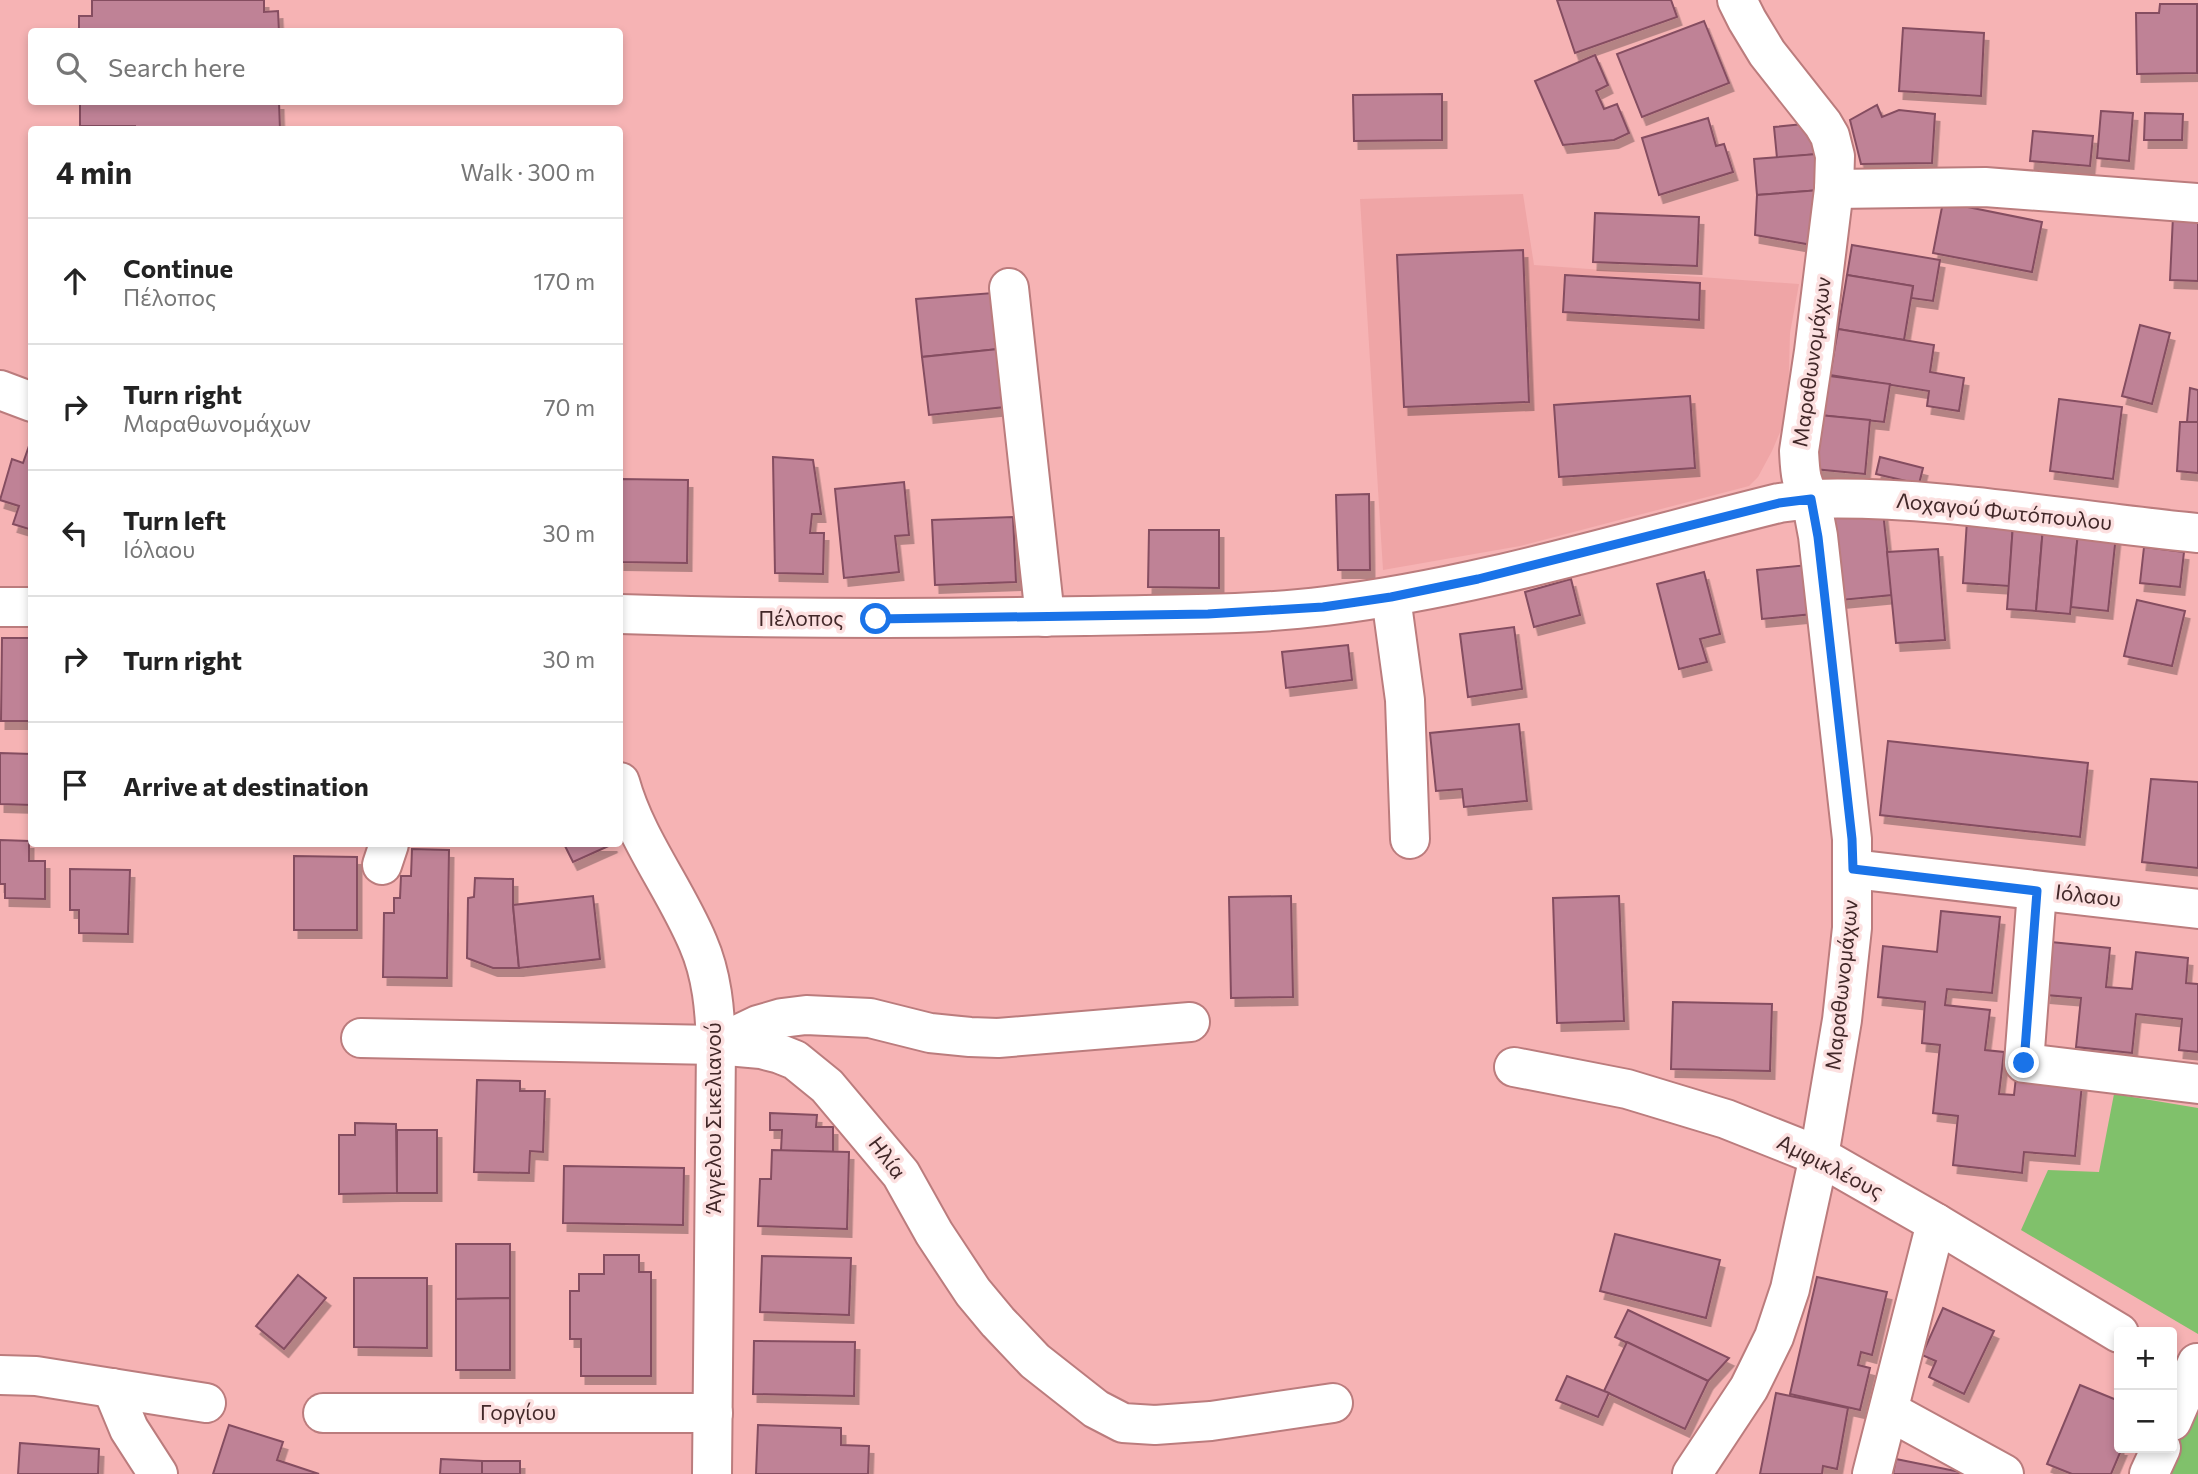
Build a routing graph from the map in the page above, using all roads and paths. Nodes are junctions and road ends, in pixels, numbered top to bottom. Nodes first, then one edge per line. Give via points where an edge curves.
1 (1737, 0) edge
2 (1834, 189) junction
3 (2198, 204) edge
4 (1009, 288) dead end
5 (0, 390) edge
6 (28, 400) edge
7 (1811, 499) junction
8 (2198, 533) edge
9 (1391, 597) junction
10 (0, 607) edge
11 (28, 607) edge
12 (623, 614) edge
13 (1045, 617) junction
14 (623, 790) edge
15 (1410, 839) dead end
16 (1853, 869) junction
17 (2037, 891) junction
18 (2198, 909) edge
19 (1190, 1022) dead end
20 (361, 1038) dead end
21 (716, 1045) junction
22 (1514, 1067) dead end
23 (2198, 1084) edge
24 (1819, 1156) junction
25 (1936, 1223) junction
26 (2114, 1330) edge
27 (2189, 1361) edge
28 (0, 1375) edge
29 (112, 1388) junction
30 (206, 1403) dead end
31 (2177, 1403) edge
32 (1333, 1404) dead end
33 (1889, 1411) junction
34 (323, 1413) dead end
35 (713, 1413) junction
36 (2159, 1453) edge
37 (158, 1474) edge
38 (712, 1474) edge
39 (1692, 1474) edge
40 (1872, 1474) edge
41 (2004, 1474) edge
42 (2149, 1474) edge

1 - 2 street, Μαραθωνομάχων via 1767,53 1830,136
2 - 3 street via 1985,187
2 - 7 street, Μαραθωνομάχων via 1799,451 1803,489
4 - 13 street
5 - 6 street
7 - 8 street, Λοχαγού Φωτόπουλου via 1937,503
7 - 9 street, Πέλοπος
7 - 16 street, Μαραθωνομάχων
9 - 13 street, Πέλοπος via 1250,612
9 - 15 street via 1405,700
10 - 11 street
12 - 13 street, Πέλοπος via 770,619
14 - 21 street, Άγγελου Σικελιανού via 634,821 700,946 712,996
16 - 17 street, Ιόλαου
16 - 24 street, Μαραθωνομάχων via 1842,1020
17 - 18 street, Ιόλαου
17 - 23 street via 2024,1063
19 - 21 street via 998,1038 930,1032 870,1018 806,1015 758,1025
20 - 21 street, Ηλία
21 - 32 street, Ηλία via 780,1054 827,1086 901,1174 973,1292 1035,1361 1096,1409 1123,1423 1155,1425
21 - 35 street, Άγγελου Σικελιανού
22 - 24 street, Αμφικλέους via 1628,1089 1726,1119
24 - 25 street, Αμφικλέους
24 - 39 street, Μαραθωνομάχων via 1790,1289 1774,1337 1749,1388
25 - 26 street, Αμφικλέους
25 - 33 street
27 - 31 street
28 - 29 street
29 - 30 street
29 - 37 street via 129,1429
33 - 40 street
33 - 41 street
34 - 35 street, Γοργίου
35 - 38 street, Άγγελου Σικελιανού
36 - 42 street

